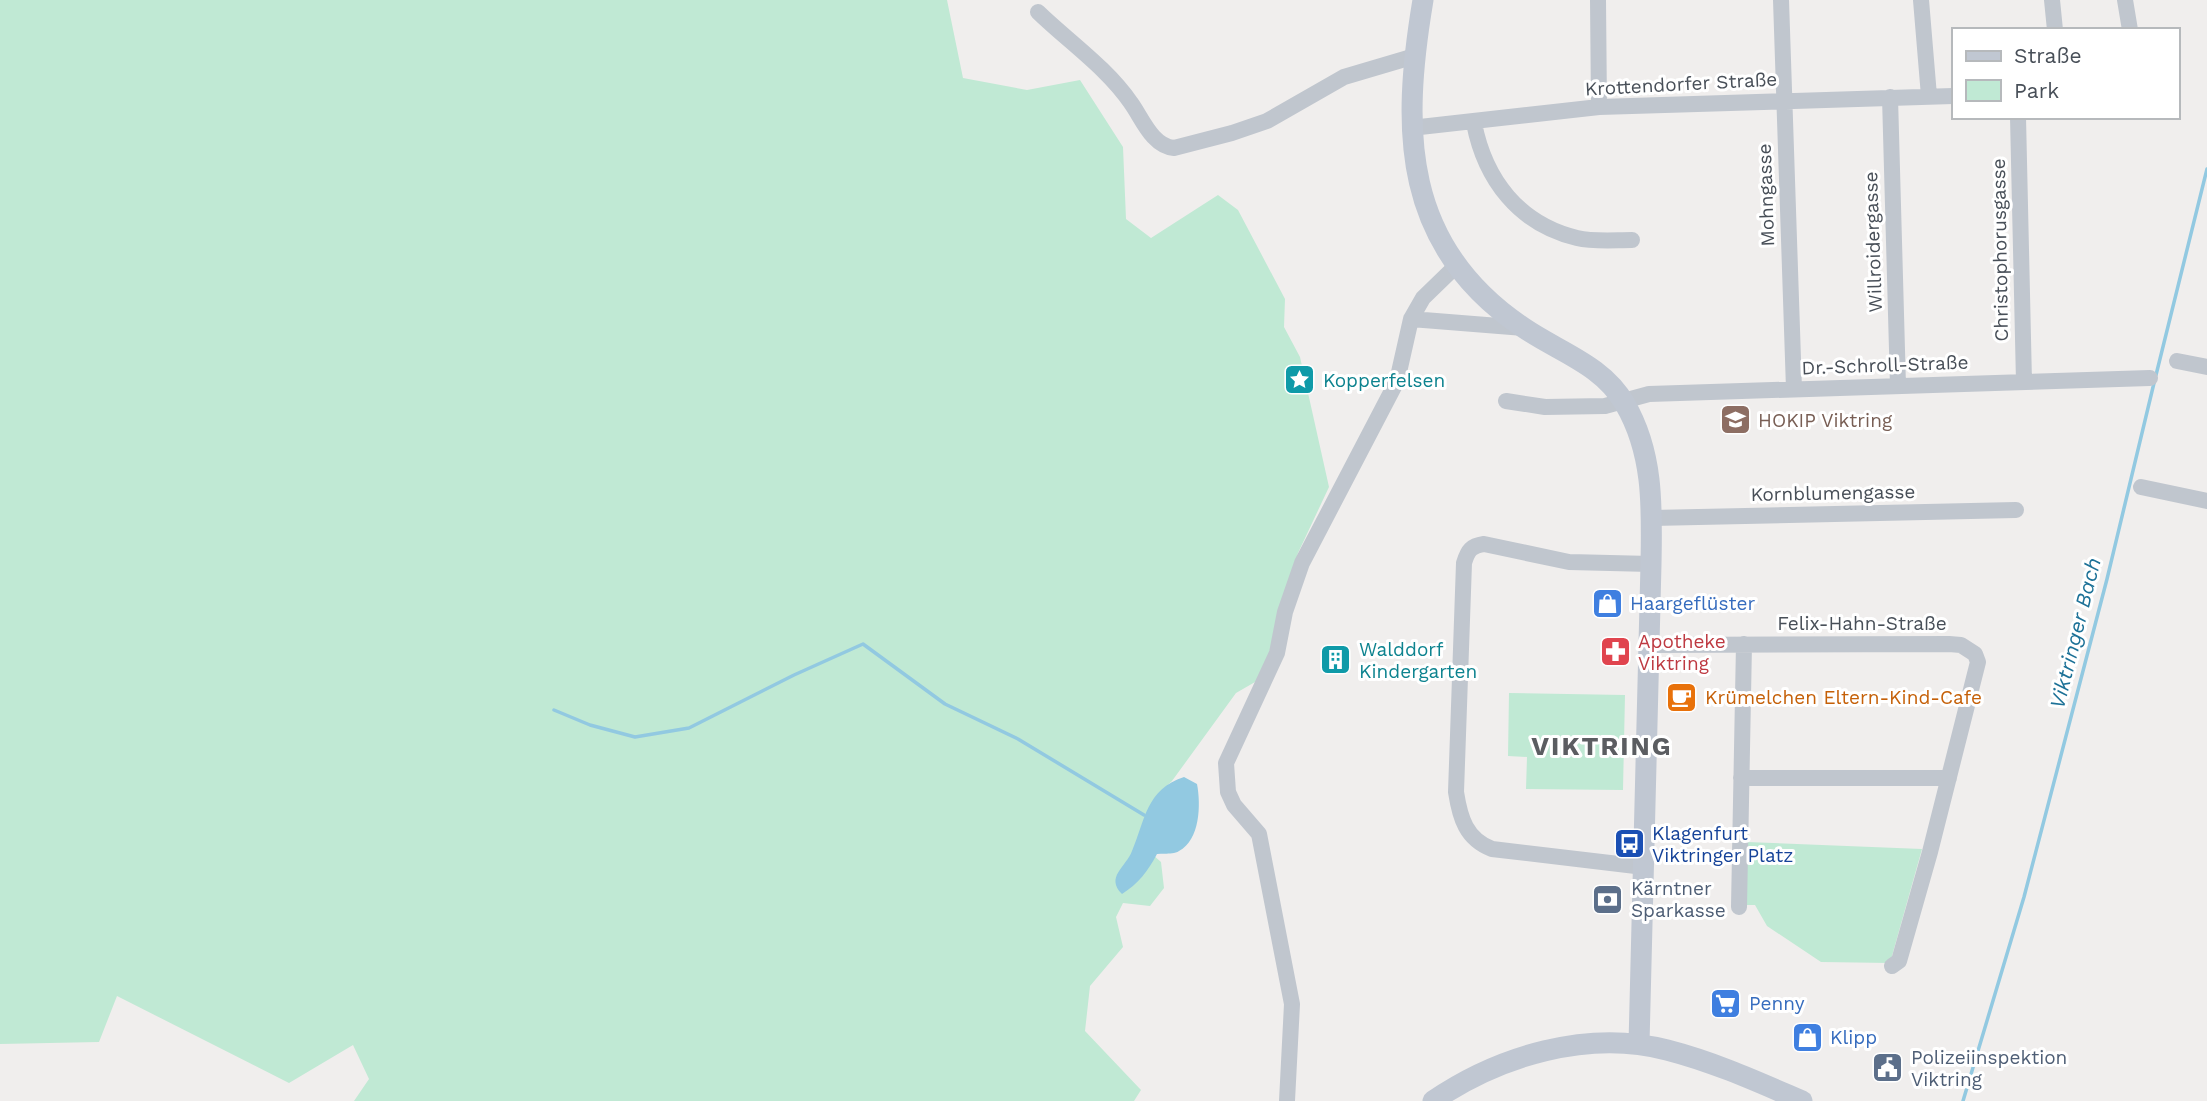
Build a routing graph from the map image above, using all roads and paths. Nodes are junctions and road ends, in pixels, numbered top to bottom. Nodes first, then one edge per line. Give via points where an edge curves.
1 (1423, 0) edge
2 (1598, 0) edge
3 (1781, 0) edge
4 (1921, 0) edge
5 (2052, 0) edge
6 (2125, 0) edge
7 (1038, 12) dead end
8 (2054, 28) edge
9 (2130, 28) edge
10 (1415, 56) junction
11 (1929, 96) junction
12 (1952, 96) edge
13 (1890, 97) junction
14 (1784, 100) junction
15 (1599, 107) junction
16 (2018, 119) edge
17 (1474, 123) junction
18 (1411, 128) junction
19 (1632, 240) dead end
20 (1457, 265) junction
21 (1411, 319) junction
22 (1524, 328) junction
23 (2177, 361) dead end
24 (2207, 367) edge
25 (2150, 378) dead end
26 (2024, 382) junction
27 (1898, 386) junction
28 (1794, 389) junction
29 (1506, 401) dead end
30 (1624, 401) junction
31 (2141, 488) dead end
32 (2207, 502) edge
33 (2016, 510) dead end
34 (1651, 518) junction
35 (1651, 564) junction
36 (1744, 644) junction
37 (1649, 645) junction
38 (1741, 778) junction
39 (1949, 778) junction
40 (1644, 867) junction
41 (1739, 907) dead end
42 (1892, 966) dead end
43 (1639, 1044) junction
44 (1762, 1093) edge
45 (1287, 1101) edge
46 (1433, 1101) edge
47 (1802, 1101) edge

1 - 10 street
2 - 15 street
3 - 14 street, Mohngasse
4 - 11 street
5 - 8 street
6 - 9 street
7 - 10 street via 1115,82 1167,148 1268,121 1344,77
10 - 18 street
11 - 12 street, Krottendorfer Straße
11 - 13 street, Krottendorfer Straße
13 - 14 street, Krottendorfer Straße
13 - 27 street, Willroidergasse
14 - 15 street, Krottendorfer Straße
14 - 28 street, Mohngasse
15 - 17 street, Krottendorfer Straße
16 - 26 street, Christophorusgasse
17 - 18 street, Krottendorfer Straße
17 - 19 street via 1488,168 1511,203 1541,225 1578,239
18 - 20 street via 1425,204
20 - 21 street via 1423,298
20 - 22 street
21 - 22 street
21 - 45 street via 1397,381 1302,562 1277,653 1226,763 1231,799 1259,834 1292,1004
22 - 30 street via 1586,363
23 - 24 street
25 - 26 street, Dr.-Schroll-Straße
26 - 27 street, Dr.-Schroll-Straße
27 - 28 street, Dr.-Schroll-Straße
28 - 30 street, Dr.-Schroll-Straße via 1649,394
29 - 30 street, Dr.-Schroll-Straße via 1545,407 1605,406
30 - 34 street via 1644,446
31 - 32 street
33 - 34 street, Kornblumengasse
34 - 35 street
35 - 37 street
35 - 40 street via 1569,562 1484,544 1468,551 1456,792 1472,837 1492,849
36 - 37 street, Felix-Hahn-Straße
36 - 38 street
36 - 39 street, Felix-Hahn-Straße via 1949,644 1970,649 1978,662
37 - 40 street
38 - 39 street
38 - 41 street
39 - 42 street, Felix-Hahn-Straße via 1899,961
40 - 43 street
43 - 44 street via 1703,1060
43 - 46 street via 1609,1042 1528,1055 1469,1079
44 - 47 street

